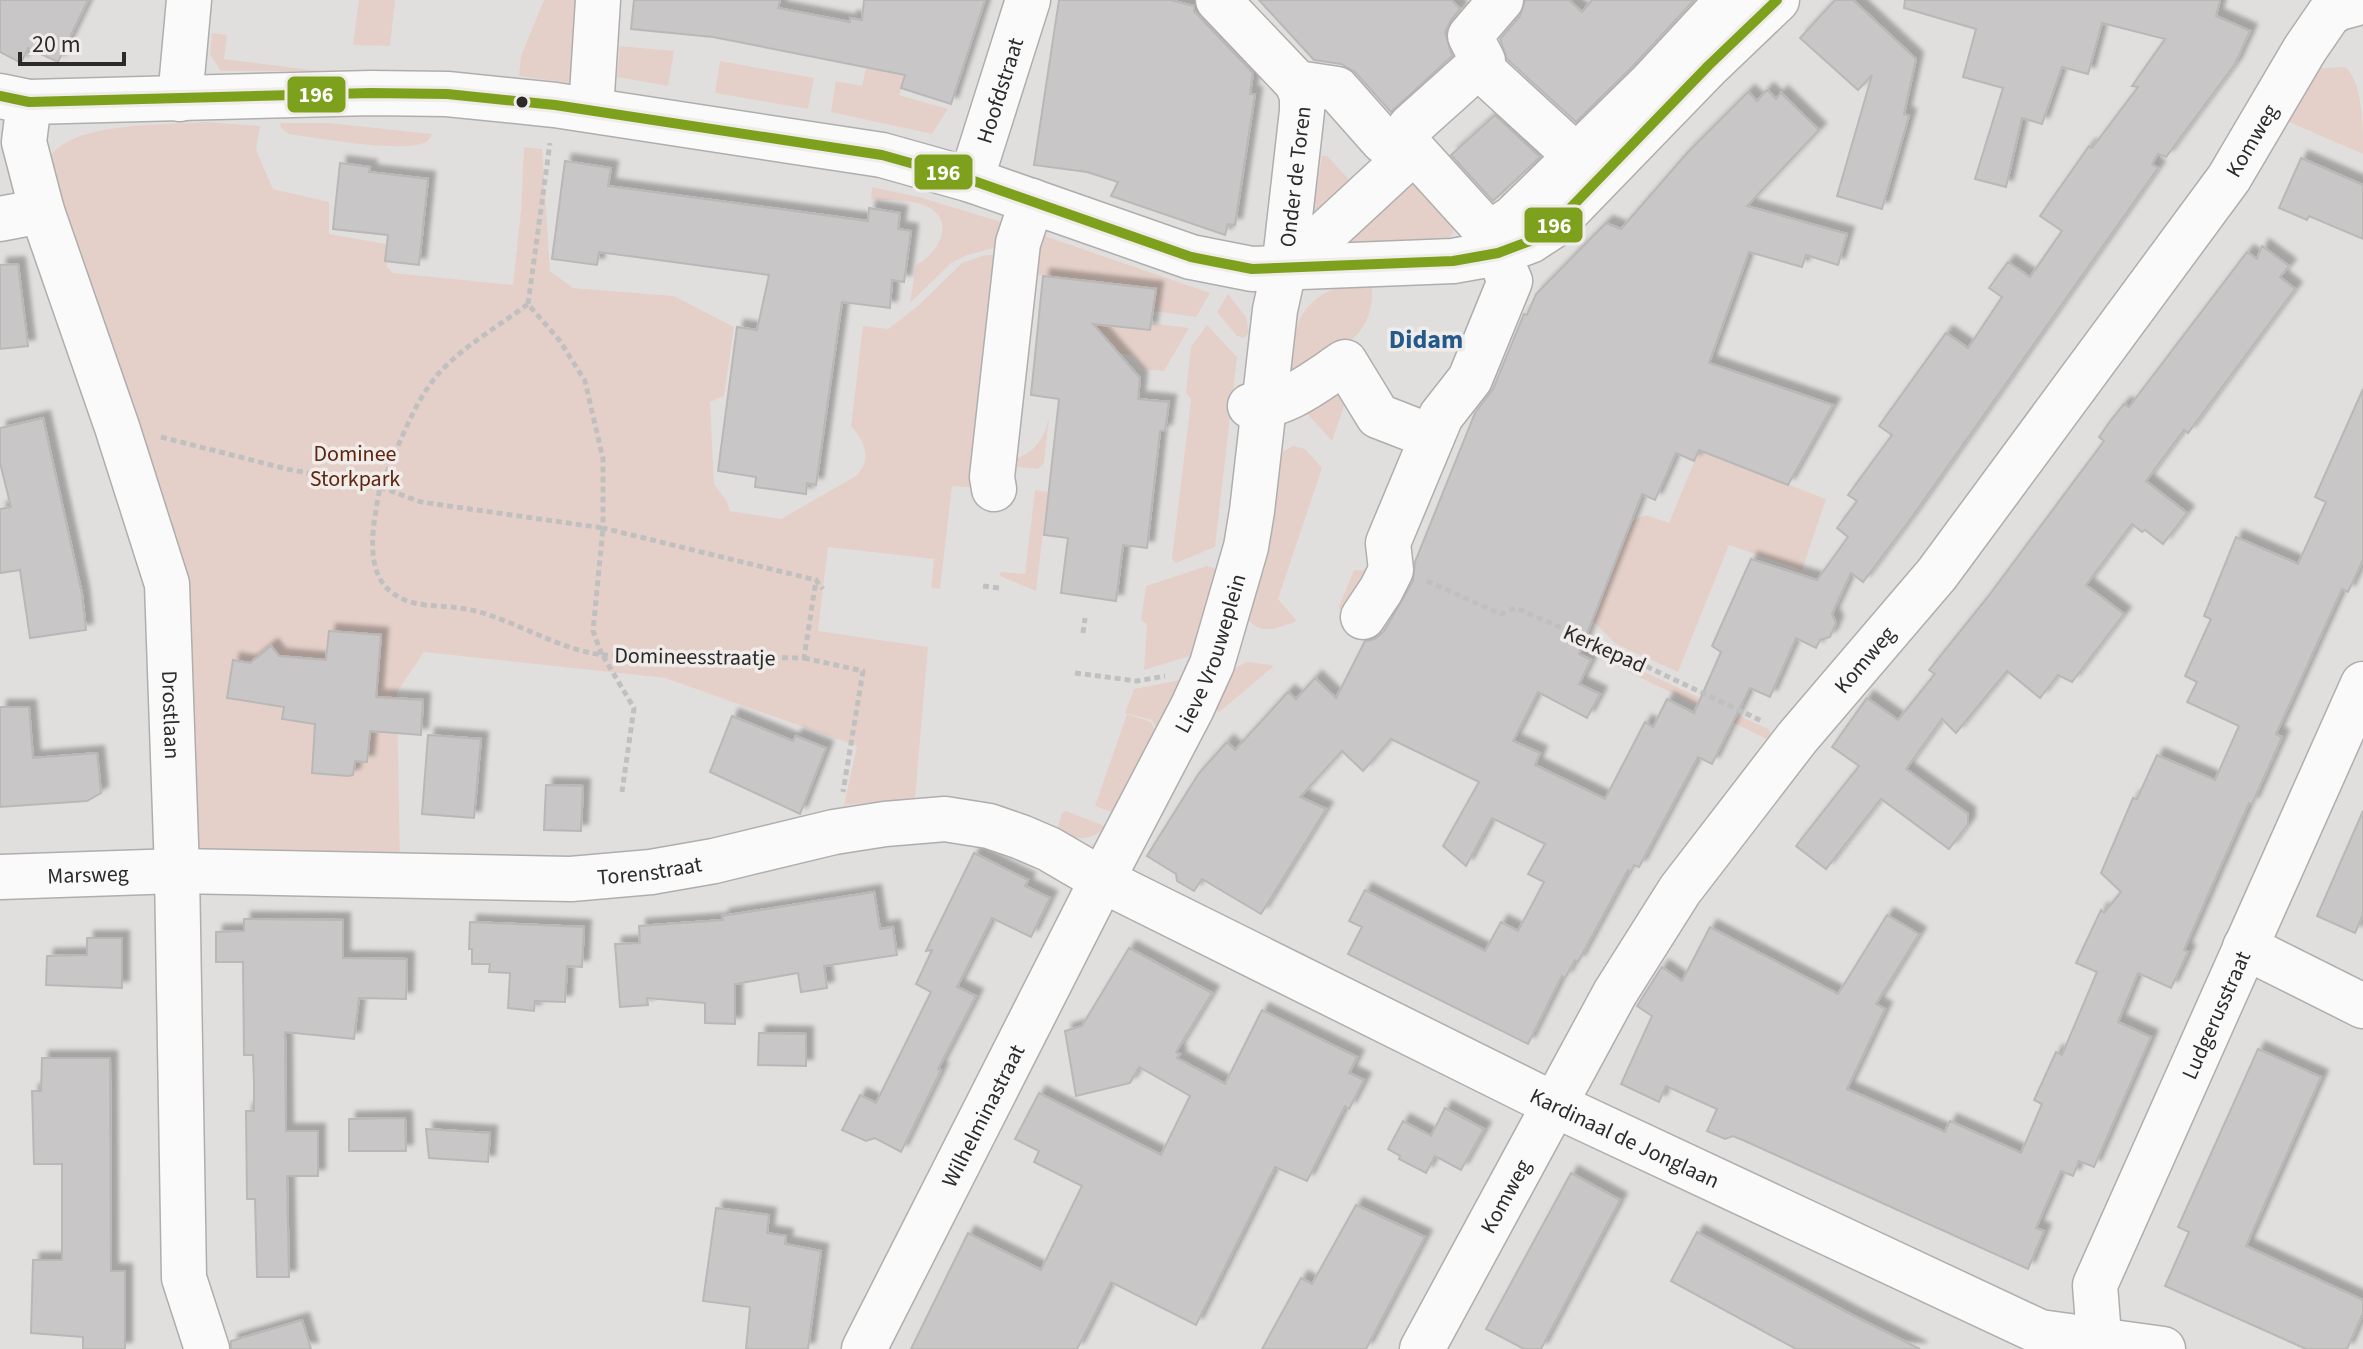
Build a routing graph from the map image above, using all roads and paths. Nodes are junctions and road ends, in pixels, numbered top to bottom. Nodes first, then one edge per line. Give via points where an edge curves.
1 (189, 0) edge
2 (598, 0) edge
3 (1028, 0) edge
4 (1218, 0) edge
5 (1501, 0) edge
6 (1728, 0) edge
7 (1777, 0) edge
8 (2357, 12) edge
9 (1478, 66) junction
10 (1297, 83) junction
11 (14, 99) edge
12 (180, 99) junction
13 (591, 110) junction
14 (1407, 134) junction
15 (550, 139) dead end
16 (1576, 156) junction
17 (971, 180) junction
18 (1032, 201) junction
19 (21, 215) edge
20 (1495, 247) junction
21 (1294, 257) junction
22 (528, 304) junction
23 (1257, 407) junction
24 (117, 427) junction
25 (1432, 437) junction
26 (380, 487) junction
27 (994, 489) dead end
28 (603, 528) junction
29 (1424, 579) dead end
30 (816, 580) junction
31 (983, 586) dead end
32 (999, 588) dead end
33 (823, 589) dead end
34 (1363, 617) dead end
35 (1085, 618) dead end
36 (1083, 633) dead end
37 (602, 655) junction
38 (804, 658) junction
39 (1212, 664) junction
40 (1075, 673) dead end
41 (2363, 684) edge
42 (1797, 738) junction
43 (622, 792) dead end
44 (834, 832) junction
45 (177, 871) junction
46 (0, 877) edge
47 (1102, 880) junction
48 (2245, 947) junction
49 (2363, 1006) edge
50 (1555, 1105) junction
51 (2098, 1344) edge
52 (207, 1349) edge
53 (864, 1349) edge
54 (1422, 1349) edge
55 (2163, 1349) edge

1 - 12 street
2 - 13 street
3 - 17 street, Hoofdstraat
4 - 10 street
5 - 9 street via 1470,36 1483,61
6 - 16 street
7 - 21 street via 1576,205 1530,241 1477,259
8 - 42 street, Komweg via 2339,8 2329,14 2229,178 1937,574
9 - 14 street
9 - 16 street
10 - 14 street via 1337,89 1383,141
10 - 21 street, Onder de Toren via 1302,111
11 - 12 street
11 - 19 street, Drostlaan via 24,142
12 - 13 street via 438,94
13 - 17 street via 882,155
14 - 20 street
14 - 21 street via 1398,166
15 - 22 path
16 - 20 street via 1513,218
17 - 18 street
18 - 21 street via 1191,257 1252,269
18 - 27 street via 1018,243
19 - 24 street, Drostlaan
20 - 25 street via 1510,281 1470,379
21 - 23 street, Lieve Vrouweplein via 1275,310
22 - 26 path, Domineesstraatje via 438,374
22 - 28 path, Domineesstraatje via 585,381 603,459
23 - 25 street via 1305,388 1345,362 1378,416
23 - 39 street, Lieve Vrouweplein via 1246,547
24 - 26 path
24 - 45 street, Drostlaan via 167,584
25 - 34 street via 1388,543 1391,570
26 - 28 path via 421,502
26 - 37 path, Domineesstraatje via 372,549 374,566 391,592 404,601 485,613 561,645
28 - 30 path
28 - 37 path, Domineesstraatje via 593,631
29 - 42 path, Kerkepad via 1501,614 1516,608
30 - 33 path
30 - 38 path, Domineesstraatje
31 - 32 path
35 - 36 path
37 - 38 path, Domineesstraatje
37 - 43 path, Domineesstraatje via 634,708
38 - 44 path via 863,671
39 - 40 path via 1144,681
39 - 47 street, Lieve Vrouweplein
41 - 48 street, Ludgerusstraat
42 - 50 street, Komweg via 1680,890 1615,993
44 - 45 street, Torenstraat via 714,861 571,879
44 - 47 street, Torenstraat via 917,820 968,822 1037,844
45 - 46 street, Marsweg
45 - 52 street, Drostlaan via 184,1278
47 - 50 street, Kardinaal de Jonglaan
47 - 53 street, Wilhelminastraat
48 - 49 street
48 - 51 street, Ludgerusstraat via 2095,1285
50 - 51 street, Kardinaal de Jonglaan via 2040,1332
50 - 54 street, Komweg
51 - 55 street, Kardinaal de Jonglaan

